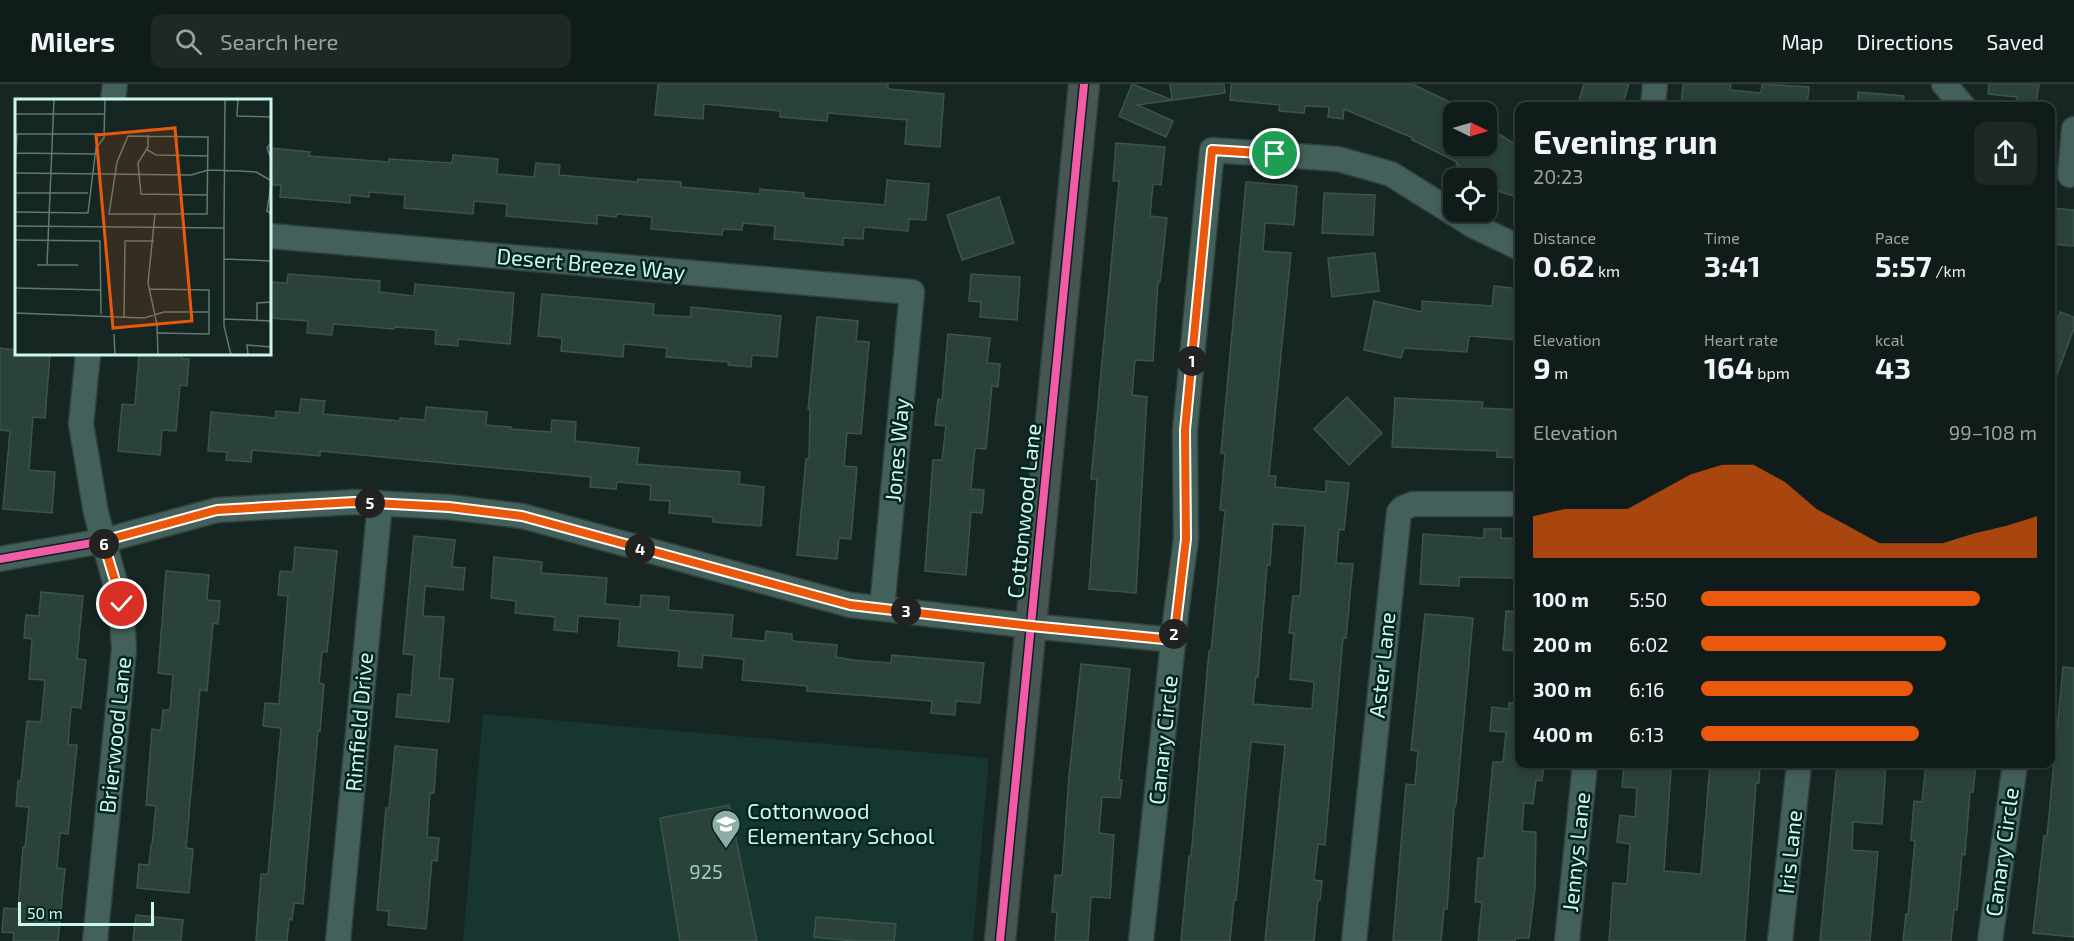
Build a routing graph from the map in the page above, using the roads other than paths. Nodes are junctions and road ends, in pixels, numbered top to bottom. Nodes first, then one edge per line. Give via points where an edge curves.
1 (115, 84) edge
2 (1084, 84) edge
3 (1655, 84) edge
4 (1944, 84) edge
5 (113, 99) edge
6 (1653, 102) edge
7 (1959, 102) edge
8 (2074, 129) edge
9 (2065, 175) edge
10 (272, 236) edge
11 (1515, 246) edge
12 (912, 292) joint
13 (88, 356) edge
14 (380, 503) junction
15 (1515, 504) edge
16 (103, 541) junction
17 (0, 559) edge
18 (882, 608) junction
19 (1031, 626) junction
20 (1174, 640) junction
21 (1585, 768) edge
22 (1799, 768) edge
23 (2014, 768) edge
24 (95, 941) edge
25 (338, 941) edge
26 (1000, 941) edge
27 (1141, 941) edge
28 (1354, 941) edge
29 (1567, 941) edge
30 (1780, 941) edge
31 (1990, 941) edge

1 - 5 street
2 - 19 main road, Cottonwood Lane
3 - 6 street
4 - 7 street
8 - 9 street
10 - 12 street, Desert Breeze Way
11 - 20 street, Canary Circle via 1474,226 1391,174 1338,159 1212,150 1185,430 1186,539
12 - 18 street, Jones Way
13 - 16 street, Brierwood Lane via 81,424
14 - 16 street via 217,510
14 - 18 street via 522,516 850,605
14 - 25 street, Rimfield Drive
15 - 28 street, Aster Lane via 1413,504 1399,512
16 - 17 street
16 - 24 street, Brierwood Lane via 122,604 124,649
18 - 19 street
19 - 20 street
19 - 26 main road, Cottonwood Lane
20 - 27 street, Canary Circle
21 - 29 street, Jennys Lane
22 - 30 street, Iris Lane
23 - 31 street, Canary Circle

